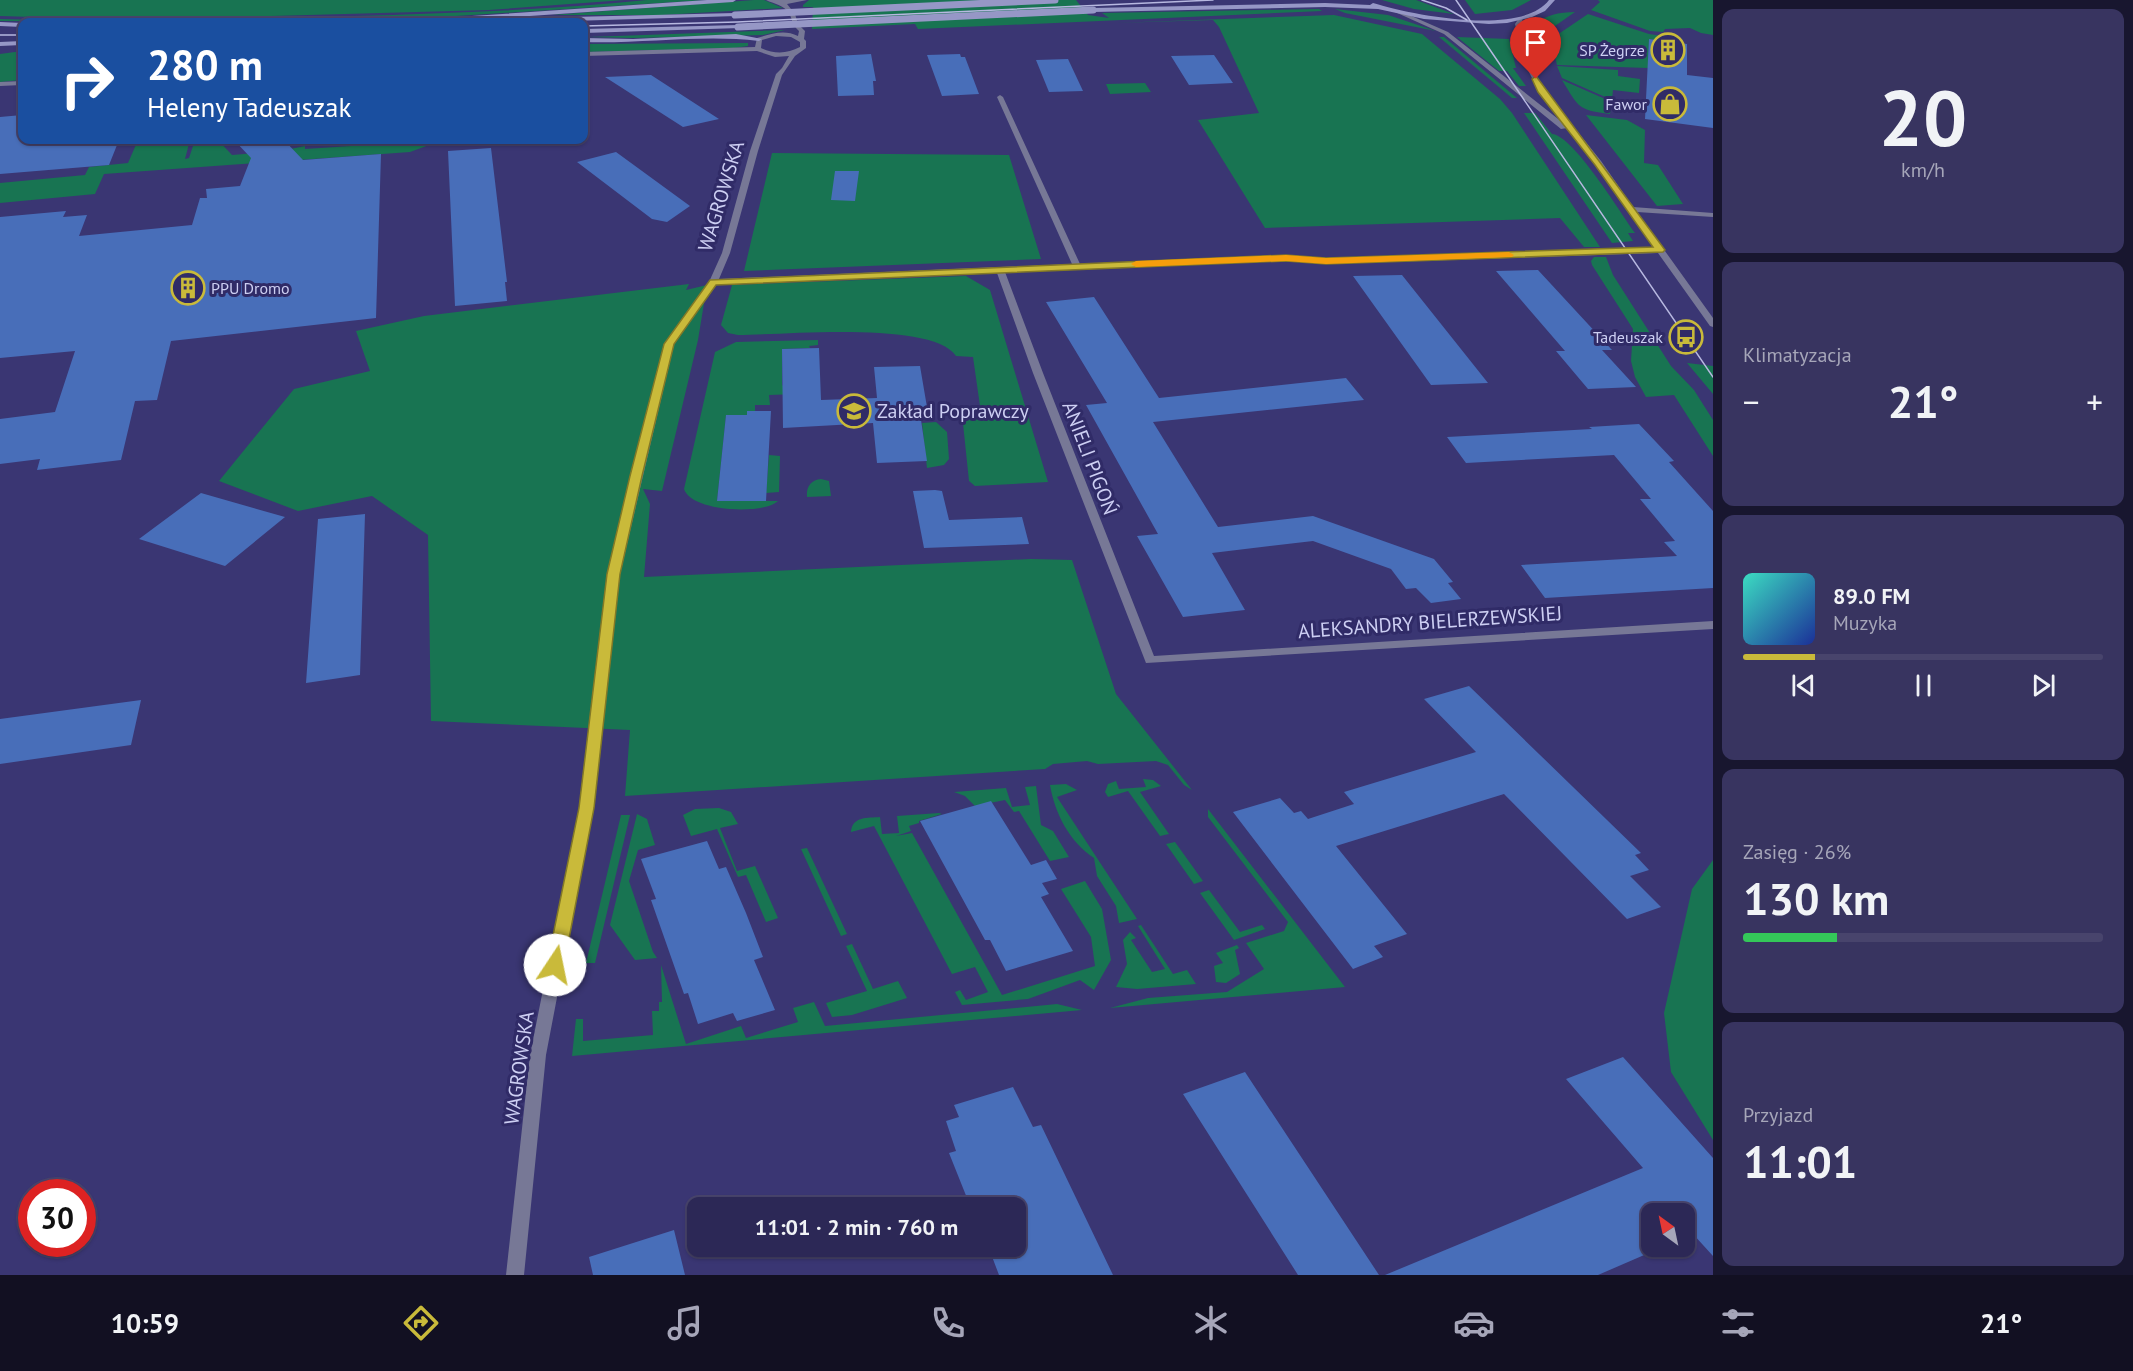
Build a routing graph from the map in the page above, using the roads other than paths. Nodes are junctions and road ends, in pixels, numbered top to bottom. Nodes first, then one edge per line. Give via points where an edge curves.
1 (733, 0) edge
2 (769, 0) edge
3 (803, 0) edge
4 (1055, 0) edge
5 (1364, 0) edge
6 (1552, 0) edge
7 (778, 2) junction
8 (1378, 7) junction
9 (1398, 12) junction
10 (795, 15) junction
11 (472, 18) edge
12 (575, 18) edge
13 (1521, 19) junction
14 (0, 24) edge
15 (18, 25) edge
16 (795, 25) junction
17 (588, 31) edge
18 (777, 34) junction
19 (801, 38) junction
20 (759, 39) junction
21 (588, 40) edge
22 (18, 43) edge
23 (0, 44) edge
24 (761, 51) junction
25 (796, 52) junction
26 (588, 54) edge
27 (776, 68) junction
28 (18, 83) edge
29 (0, 84) edge
30 (1000, 97) dead end
31 (1575, 136) junction
32 (1630, 209) junction
33 (1713, 214) edge
34 (1660, 250) junction
35 (1077, 267) junction
36 (1000, 269) junction
37 (713, 282) junction
38 (1713, 324) edge
39 (1713, 625) edge
40 (1150, 660) joint
41 (515, 1275) edge

1 - 11 street
2 - 7 street
3 - 7 street
3 - 10 street
4 - 12 street, bridge
5 - 8 street
6 - 13 street via 1543,10
7 - 10 street
8 - 9 street
8 - 17 street, bridge via 1093,10
9 - 13 street via 1465,20
9 - 31 street via 1446,33
10 - 16 street
13 - 31 street via 1518,24 1529,66 1542,92
14 - 15 street
16 - 18 street
16 - 19 street via 802,31
18 - 19 street
18 - 20 street
19 - 25 street, WAGROWSKA via 803,48
20 - 21 street via 728,36
20 - 24 street
22 - 23 street
24 - 25 street
24 - 26 street
24 - 27 street via 772,56
25 - 27 street, WAGROWSKA via 788,68
27 - 37 street, WAGROWSKA via 726,253
28 - 29 street
30 - 35 street
31 - 32 street
32 - 33 street
32 - 34 street
34 - 35 street
34 - 38 street
35 - 36 street
36 - 37 street
36 - 40 street, ANIELI PIGOŃ
37 - 41 street, WAGROWSKA via 669,344 614,574 586,808 538,1055
39 - 40 street, ALEKSANDRY BIELERZEWSKIEJ

